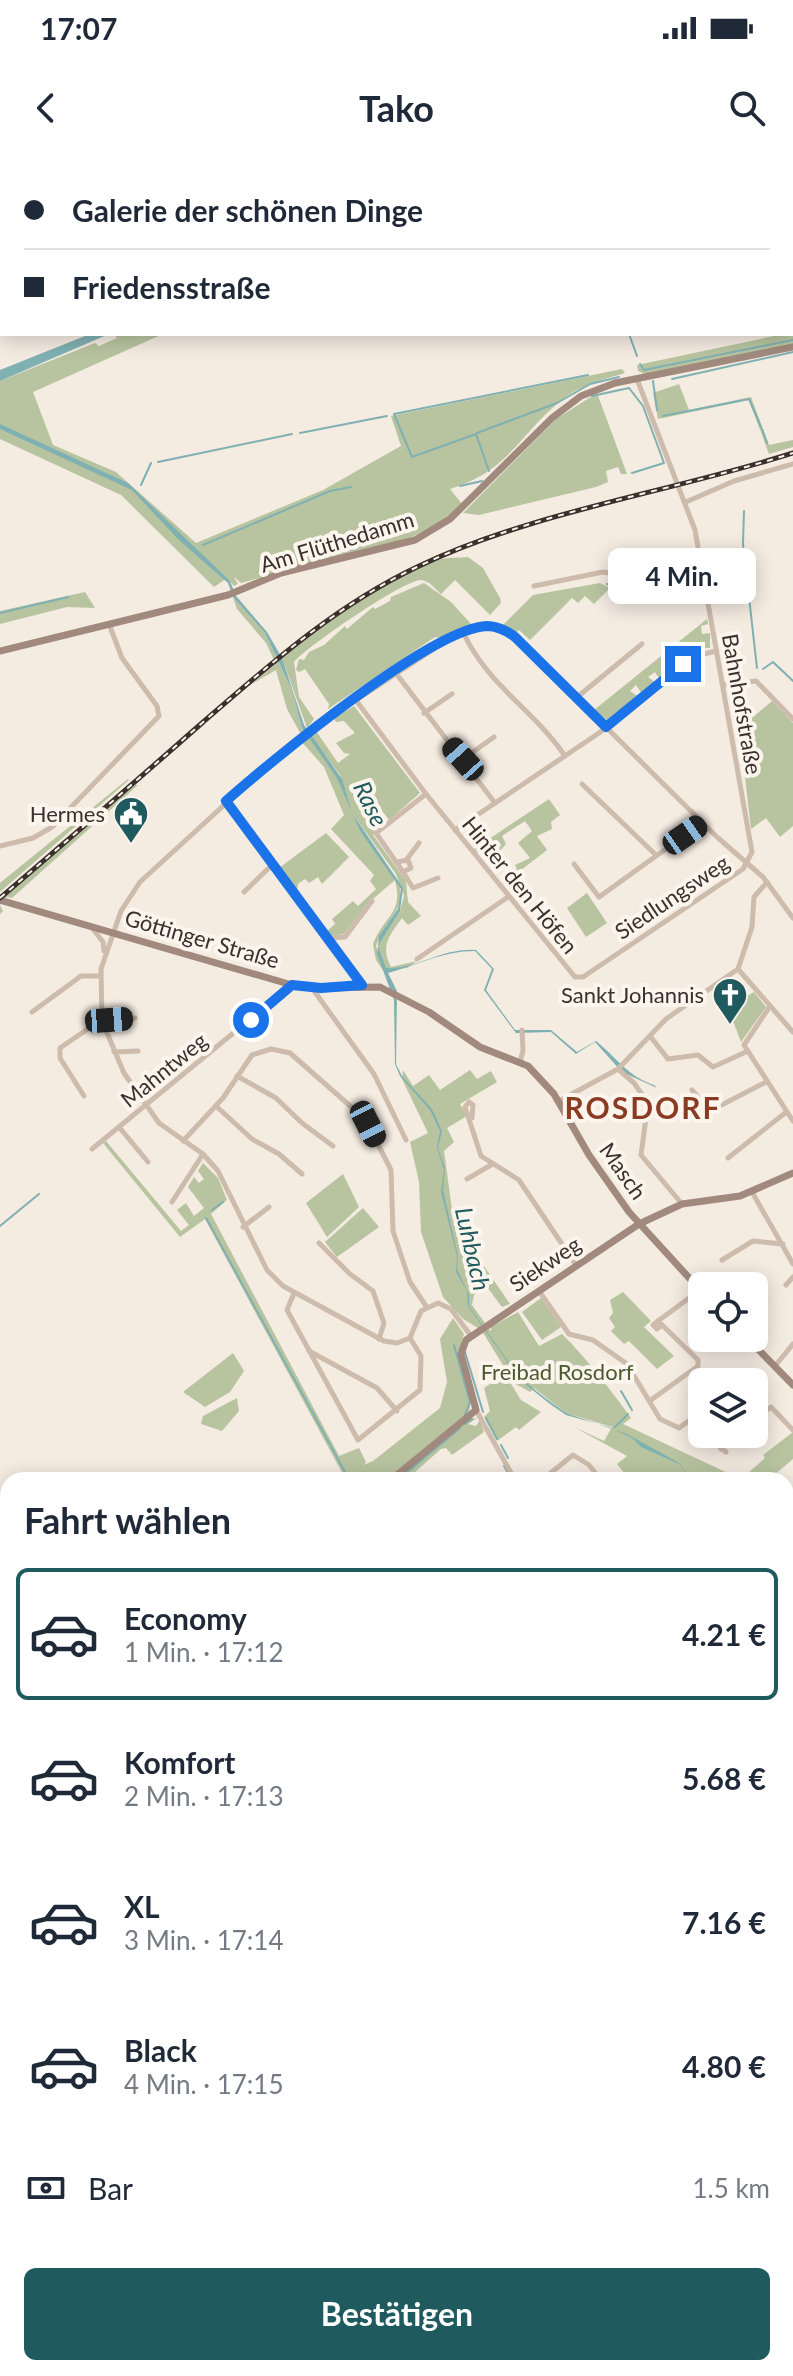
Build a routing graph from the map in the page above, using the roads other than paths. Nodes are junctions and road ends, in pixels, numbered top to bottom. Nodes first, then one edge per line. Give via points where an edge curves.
1 (793, 347) edge
2 (637, 379) junction
3 (793, 464) edge
4 (686, 502) junction
5 (700, 557) junction
6 (534, 586) dead end
7 (109, 624) junction
8 (463, 632) junction
9 (642, 644) dead end
10 (0, 651) edge
11 (716, 651) junction
12 (395, 672) junction
13 (723, 685) junction
14 (452, 694) dead end
15 (576, 698) junction
16 (355, 699) junction
17 (424, 713) junction
18 (793, 719) edge
19 (606, 727) junction
20 (494, 737) dead end
21 (565, 756) junction
22 (463, 759) junction
23 (582, 784) dead end
24 (426, 794) junction
25 (226, 801) junction
26 (495, 803) junction
27 (702, 823) junction
28 (455, 830) junction
29 (419, 843) dead end
30 (0, 846) edge
31 (656, 855) junction
32 (406, 859) junction
33 (397, 862) junction
34 (747, 863) junction
35 (273, 864) junction
36 (574, 864) dead end
37 (403, 872) junction
38 (438, 878) dead end
39 (767, 882) junction
40 (244, 892) dead end
41 (508, 897) junction
42 (0, 900) edge
43 (372, 901) dead end
44 (793, 918) edge
45 (91, 926) junction
46 (112, 932) junction
47 (328, 938) junction
48 (105, 952) junction
49 (417, 959) dead end
50 (738, 969) junction
51 (100, 976) junction
52 (573, 976) joint
53 (292, 985) junction
54 (362, 985) junction
55 (312, 988) junction
56 (770, 1006) junction
57 (32, 1012) dead end
58 (135, 1018) dead end
59 (102, 1021) junction
60 (522, 1031) dead end
61 (793, 1032) edge
62 (650, 1036) junction
63 (138, 1051) dead end
64 (748, 1051) junction
65 (114, 1052) junction
66 (520, 1062) junction
67 (619, 1068) junction
68 (237, 1076) junction
69 (766, 1082) junction
70 (692, 1090) dead end
71 (84, 1096) dead end
72 (557, 1098) junction
73 (145, 1106) junction
74 (216, 1106) junction
75 (785, 1113) junction
76 (472, 1118) dead end
77 (793, 1121) edge
78 (119, 1127) junction
79 (406, 1140) dead end
80 (183, 1141) junction
81 (333, 1146) dead end
82 (92, 1149) dead end
83 (203, 1154) junction
84 (728, 1158) dead end
85 (148, 1162) dead end
86 (491, 1165) junction
87 (793, 1173) edge
88 (302, 1174) dead end
89 (467, 1179) dead end
90 (758, 1189) junction
91 (172, 1202) dead end
92 (682, 1204) junction
93 (269, 1207) dead end
94 (639, 1224) junction
95 (243, 1227) junction
96 (319, 1243) dead end
97 (783, 1244) junction
98 (722, 1260) dead end
99 (793, 1264) edge
100 (576, 1265) junction
101 (688, 1277) edge
102 (793, 1277) edge
103 (786, 1285) dead end
104 (539, 1290) junction
105 (294, 1293) junction
106 (688, 1301) edge
107 (426, 1306) junction
108 (471, 1336) junction
109 (410, 1338) junction
110 (379, 1339) junction
111 (793, 1344) edge
112 (688, 1350) edge
113 (308, 1351) junction
114 (690, 1352) edge
115 (761, 1352) edge
116 (775, 1366) junction
117 (789, 1377) edge
118 (793, 1385) edge
119 (651, 1400) junction
120 (768, 1409) edge
121 (476, 1410) junction
122 (397, 1411) junction
123 (688, 1421) edge
124 (793, 1430) edge
125 (401, 1472) edge
126 (511, 1472) edge
127 (552, 1472) edge
128 (595, 1472) edge

1 - 2 street, Am Flüthedamm
2 - 4 street, Bahnhofstraße
2 - 7 street, Am Flüthedamm via 598,389 569,404 463,508 426,535 281,573 228,595
3 - 4 street
4 - 5 street, Bahnhofstraße
5 - 6 street via 648,580 603,572
5 - 11 street, Bahnhofstraße
7 - 10 street, Am Flüthedamm
7 - 30 street via 119,652 159,716 52,827
8 - 12 street
8 - 15 street via 487,626 506,631
8 - 21 street via 492,679 543,726
9 - 15 street
11 - 13 street, Bahnhofstraße
11 - 19 street via 692,657
12 - 16 street
12 - 17 street
13 - 18 street via 756,681
13 - 34 street, Bahnhofstraße via 752,852
14 - 17 street
15 - 19 street
16 - 24 street, Hinter den Höfen
16 - 25 street
17 - 22 street
19 - 21 street
19 - 27 street
20 - 22 street
21 - 26 street
22 - 26 street
23 - 31 street
24 - 28 street, Hinter den Höfen
24 - 33 street via 376,833
25 - 35 street
25 - 46 street via 140,882
26 - 28 street
27 - 31 street
27 - 34 street
28 - 41 street, Hinter den Höfen
29 - 32 street
31 - 36 street via 599,897
32 - 33 street
32 - 37 street via 412,866
33 - 37 street
34 - 39 street
34 - 52 street, Siedlungsweg via 583,977
35 - 40 street
35 - 47 street
37 - 38 street via 413,888
39 - 44 street
39 - 50 street via 754,897 752,927
41 - 49 street
41 - 52 street, Hinter den Höfen
42 - 45 street, Göttinger Straße
43 - 47 street via 345,937
45 - 46 street, Göttinger Straße
45 - 48 street
46 - 48 street
46 - 53 street, Göttinger Straße
47 - 54 street
48 - 51 street
50 - 56 street
50 - 62 street
51 - 57 street via 81,976
51 - 59 street
53 - 55 street, Göttinger Straße
53 - 73 street, Mahntweg
54 - 55 street, Göttinger Straße
54 - 66 street, Göttinger Straße via 389,991 480,1047
55 - 79 street via 374,1074
56 - 61 street
56 - 64 street via 744,1045
58 - 59 street
59 - 65 street
59 - 71 street via 59,1050
60 - 66 street
62 - 64 street via 668,1059 700,1055 717,1068
62 - 67 street
63 - 65 street
64 - 69 street
65 - 73 street
66 - 72 street, Göttinger Straße
67 - 72 street
67 - 92 street via 648,1103 640,1155
68 - 74 street
68 - 81 street via 276,1098
68 - 107 street via 252,1055 281,1050 301,1060 327,1089 360,1112 391,1170 393,1231 410,1282
69 - 70 street via 710,1111
69 - 75 street
72 - 94 street, Masch via 589,1155
73 - 78 street, Mahntweg
73 - 80 street
74 - 80 street
74 - 88 street
75 - 77 street
75 - 84 street
76 - 86 street via 476,1146
78 - 82 street, Mahntweg
78 - 85 street
80 - 83 street
83 - 91 street
83 - 95 street via 226,1183
86 - 89 street
86 - 100 street via 519,1180
87 - 90 street, Siekweg
90 - 92 street, Siekweg
90 - 97 street
92 - 94 street, Siekweg
93 - 95 street
94 - 100 street, Siekweg
94 - 101 street, Masch
95 - 105 street via 267,1270
96 - 110 street via 376,1294 384,1323
97 - 98 street via 753,1241
97 - 99 street
100 - 104 street, Siekweg
102 - 103 street
104 - 108 street, Siekweg
104 - 119 street via 569,1334 593,1340 627,1364
105 - 110 street
105 - 113 street via 287,1310
106 - 112 street via 660,1323
107 - 108 street via 448,1306
107 - 109 street
108 - 121 street via 461,1351
109 - 110 street via 397,1343
109 - 122 street via 420,1352 422,1386
111 - 116 street
113 - 122 street via 380,1390
113 - 122 street via 356,1439
114 - 119 street via 698,1366
115 - 116 street
116 - 117 street
117 - 118 street
119 - 123 street via 660,1419 679,1428
120 - 124 street
121 - 125 street
121 - 126 street
127 - 128 street via 573,1455

